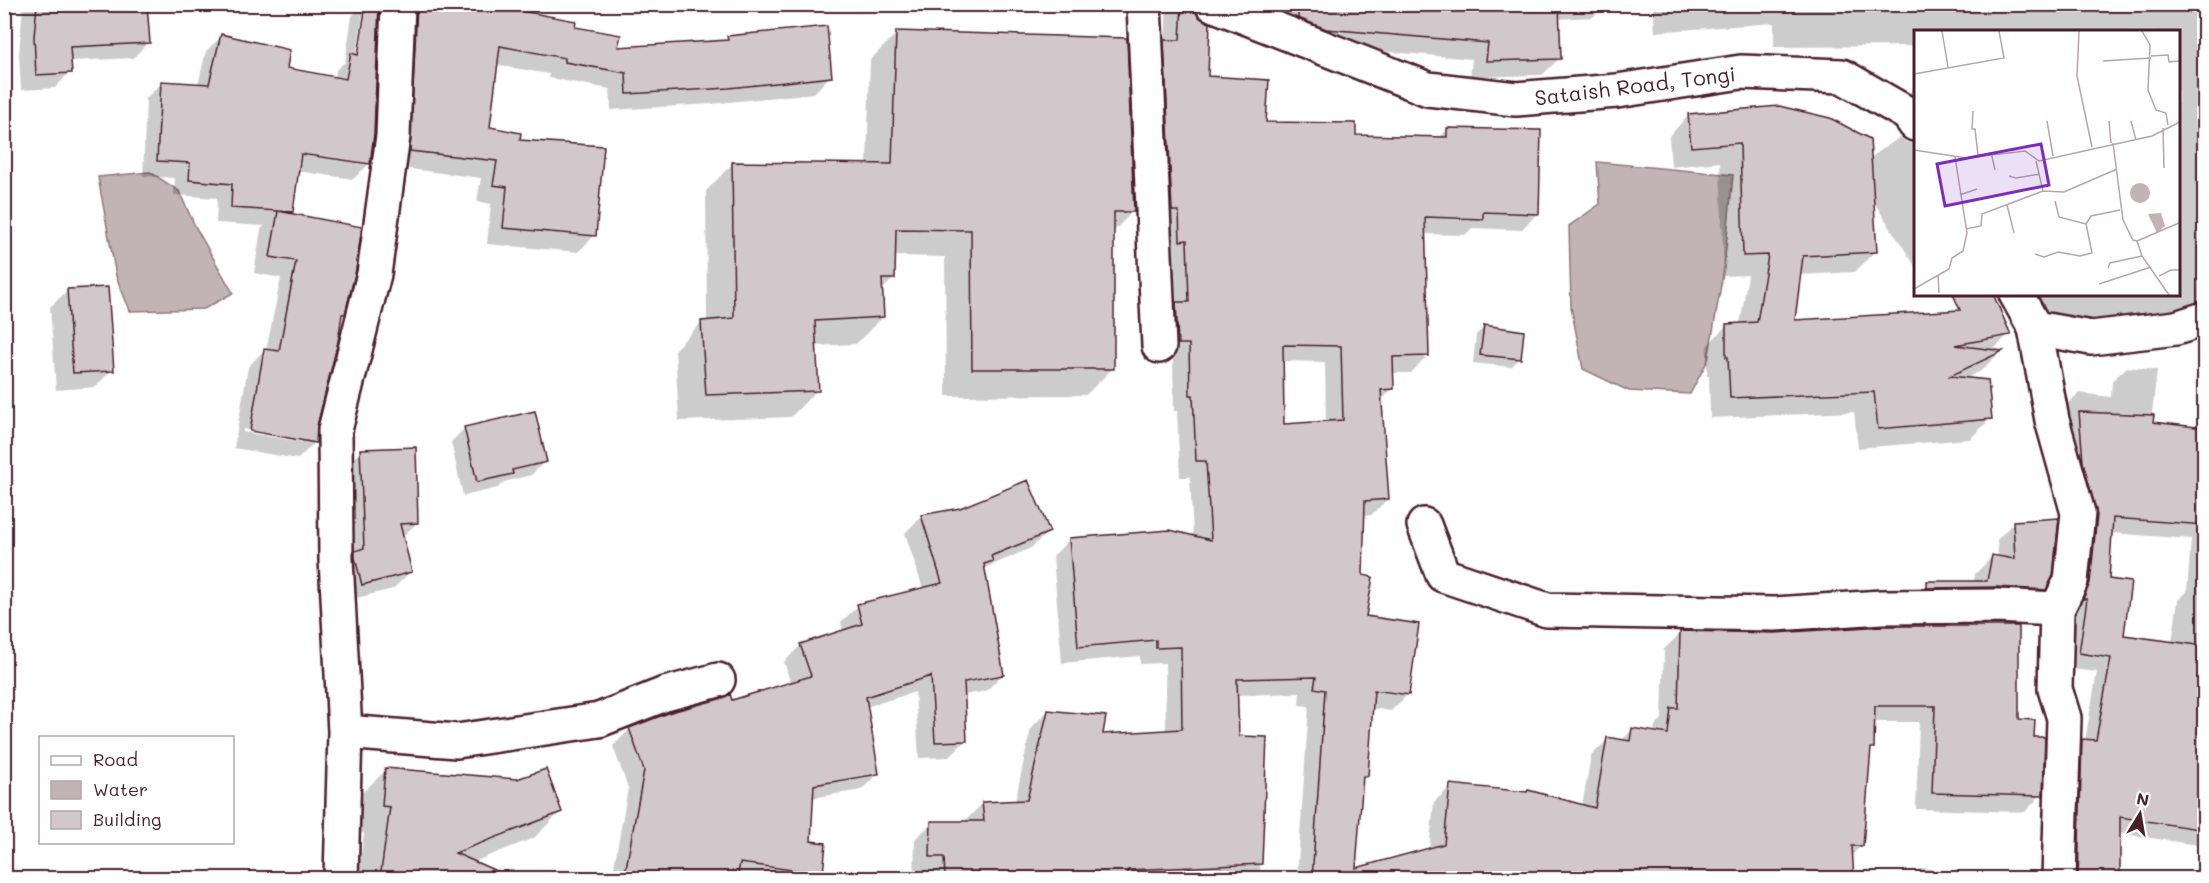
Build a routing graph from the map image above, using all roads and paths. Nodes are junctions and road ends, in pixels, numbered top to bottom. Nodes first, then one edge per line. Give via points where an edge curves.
1 (398, 4) edge
2 (1144, 4) edge
3 (1212, 4) edge
4 (1914, 123) edge
5 (2017, 296) edge
6 (2205, 319) edge
7 (2035, 328) junction
8 (1160, 346) dead end
9 (1424, 525) dead end
10 (2057, 609) junction
11 (718, 680) dead end
12 (345, 732) junction
13 (341, 879) edge
14 (2059, 879) edge

1 - 12 street via 393,136 374,274 335,430 336,559
2 - 8 street
3 - 4 street, Sataish Road, Tongi via 1428,89 1516,99 1617,91 1741,72 1842,76 1908,114
5 - 7 street
6 - 7 street via 2091,339
7 - 10 street via 2052,420 2078,513 2071,581
9 - 10 street via 1443,575 1547,610 1775,614 1882,608
10 - 14 street via 2055,689 2064,718
11 - 12 street via 665,694 599,720 457,741
12 - 13 street

